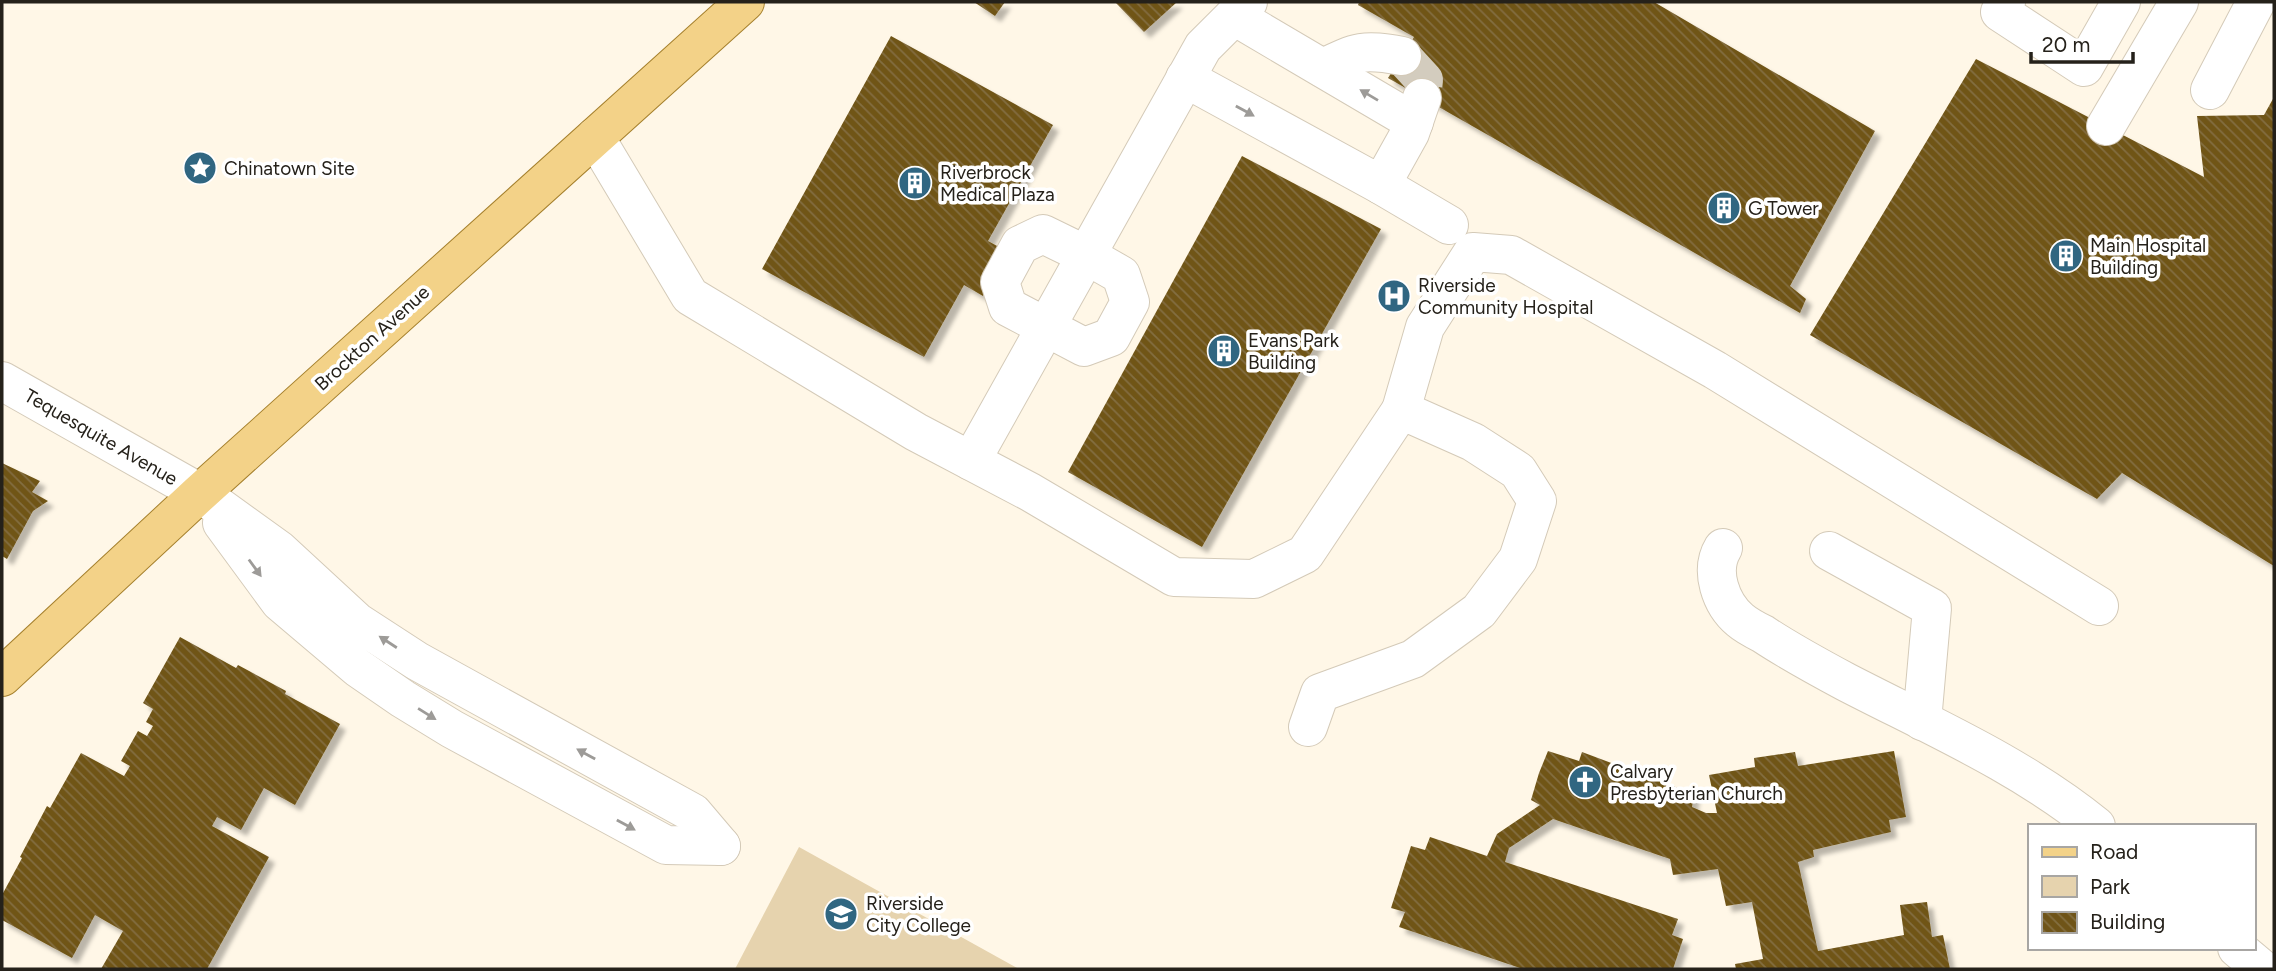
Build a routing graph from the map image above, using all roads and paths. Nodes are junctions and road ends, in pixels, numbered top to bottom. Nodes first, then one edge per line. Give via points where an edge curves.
1 (745, 2) edge
2 (2121, 2) edge
3 (2179, 2) edge
4 (2256, 2) edge
5 (1997, 5) edge
6 (1241, 9) edge
7 (1402, 56) tunnel mouth
8 (1323, 68) junction
9 (1185, 78) junction
10 (2210, 90) dead end
11 (2106, 127) dead end
12 (595, 137) junction
13 (1381, 185) junction
14 (1449, 225) dead end
15 (1086, 255) junction
16 (1045, 328) junction
17 (2, 381) edge
18 (1401, 410) junction
19 (971, 460) junction
20 (200, 493) junction
21 (1723, 548) dead end
22 (1829, 551) dead end
23 (2099, 606) dead end
24 (2, 677) edge
25 (1922, 721) junction
26 (1308, 727) dead end
27 (2094, 824) edge
28 (2240, 950) edge
29 (2274, 959) edge
30 (2264, 969) edge

1 - 12 main road, Brockton Avenue
2 - 5 street via 2084,67
3 - 11 street
4 - 10 street
6 - 8 street
6 - 9 street via 1203,47
7 - 8 street via 1362,51
13 -> 8 street via 1418,110
9 -> 13 street
9 - 15 street
12 - 19 street via 690,296 916,432
12 - 20 main road, Brockton Avenue
13 - 14 street
15 - 16 street
15 - 16 street via 1121,275 1129,302 1111,337 1084,346
15 - 16 street via 1044,234 1020,245 1000,282 1008,307
16 - 19 street
17 - 20 street, Tequesquite Avenue
18 - 19 street via 1305,554 1254,579 1174,577
18 - 23 street via 1425,327 1473,252 1511,255 1715,370
18 - 26 street via 1473,442 1518,471 1537,501 1518,559 1479,611 1413,659 1320,693
20 -> 20 street, Tequesquite Avenue via 280,602 358,668 452,729 666,845 721,846 693,813 417,661 357,622 279,550
20 - 24 main road, Brockton Avenue
21 - 25 street via 1717,573 1721,595 1739,619 1792,653
22 - 25 street via 1932,608
25 - 27 street via 2056,794
28 - 30 street
29 - 30 street

